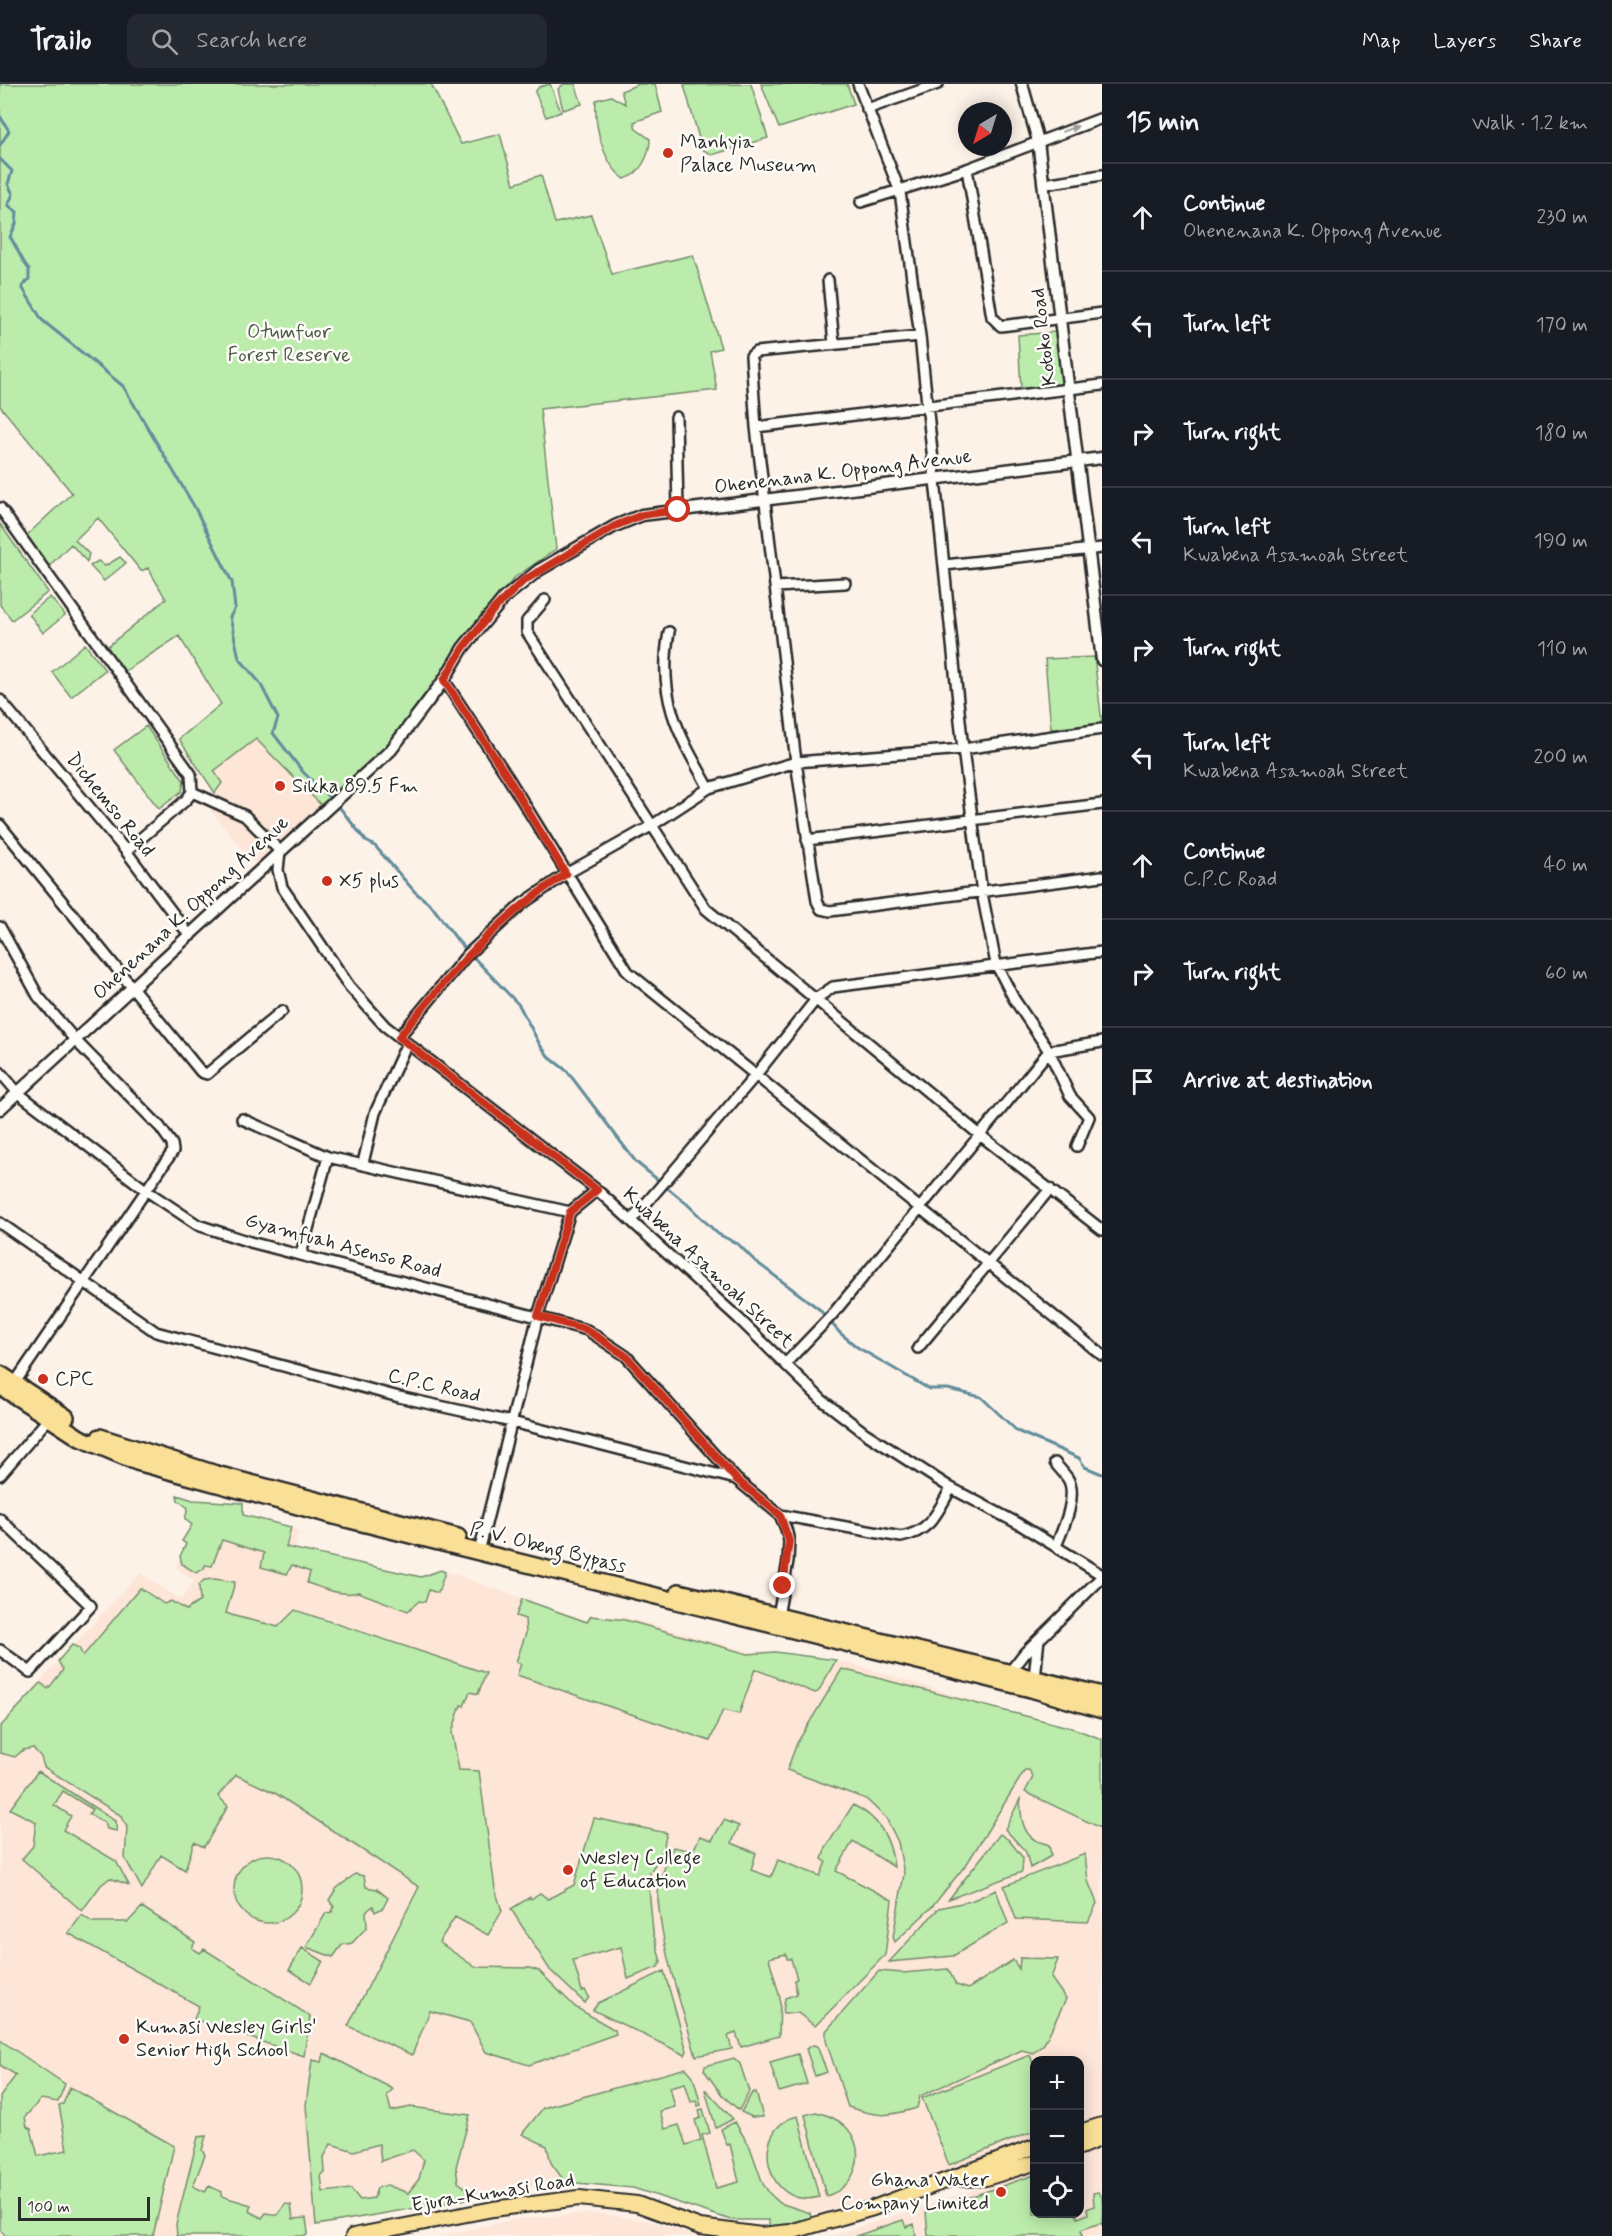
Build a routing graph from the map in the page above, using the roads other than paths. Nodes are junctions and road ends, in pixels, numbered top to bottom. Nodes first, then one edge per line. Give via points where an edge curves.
1 (858, 84) edge
2 (938, 84) edge
3 (1022, 84) edge
4 (867, 109) junction
5 (1102, 118) edge
6 (1038, 141) junction
7 (967, 169) junction
8 (1102, 175) edge
9 (1044, 184) junction
10 (900, 192) junction
11 (861, 202) dead end
12 (828, 280) dead end
13 (1102, 313) edge
14 (1060, 316) junction
15 (920, 336) junction
16 (834, 344) junction
17 (1102, 385) edge
18 (1069, 389) junction
19 (926, 408) junction
20 (676, 417) dead end
21 (756, 427) junction
22 (1102, 458) edge
23 (1079, 461) junction
24 (934, 480) junction
25 (765, 499) junction
26 (0, 508) edge
27 (678, 510) junction
28 (1102, 548) edge
29 (1088, 550) junction
30 (945, 565) junction
31 (844, 583) dead end
32 (776, 587) junction
33 (545, 600) dead end
34 (669, 632) dead end
35 (1102, 660) edge
36 (444, 680) junction
37 (0, 700) edge
38 (1102, 729) edge
39 (963, 749) junction
40 (796, 762) junction
41 (709, 788) junction
42 (192, 792) junction
43 (1102, 804) edge
44 (972, 820) junction
45 (0, 825) edge
46 (651, 826) junction
47 (807, 840) junction
48 (126, 851) junction
49 (280, 851) junction
50 (566, 874) junction
51 (1102, 876) edge
52 (982, 893) junction
53 (0, 927) edge
54 (190, 936) junction
55 (1102, 952) edge
56 (996, 964) junction
57 (132, 989) junction
58 (817, 998) junction
59 (282, 1011) dead end
60 (399, 1037) junction
61 (76, 1041) junction
62 (1102, 1042) edge
63 (407, 1043) junction
64 (1049, 1051) junction
65 (0, 1072) edge
66 (755, 1076) junction
67 (18, 1093) junction
68 (0, 1109) edge
69 (242, 1119) dead end
70 (980, 1135) junction
71 (1077, 1146) dead end
72 (328, 1157) junction
73 (363, 1163) junction
74 (1050, 1189) junction
75 (597, 1190) junction
76 (147, 1191) junction
77 (919, 1209) junction
78 (570, 1212) junction
79 (631, 1221) junction
80 (0, 1224) edge
81 (1102, 1230) edge
82 (301, 1254) junction
83 (987, 1263) junction
84 (82, 1283) junction
85 (538, 1316) junction
86 (918, 1348) dead end
87 (1102, 1355) edge
88 (785, 1364) junction
89 (0, 1374) edge
90 (7, 1385) edge
91 (49, 1418) junction
92 (512, 1422) junction
93 (1055, 1463) dead end
94 (0, 1475) edge
95 (736, 1479) junction
96 (951, 1488) junction
97 (780, 1515) junction
98 (0, 1520) edge
99 (1056, 1546) junction
100 (481, 1548) junction
101 (1102, 1576) edge
102 (777, 1622) junction
103 (1038, 1642) junction
104 (1, 1653) edge
105 (1007, 1678) junction
106 (1034, 1683) junction
107 (1102, 1695) edge
108 (1102, 1710) edge
109 (1102, 2125) edge
110 (1084, 2131) edge
111 (1102, 2138) edge
112 (1084, 2145) edge
113 (1030, 2149) edge
114 (1032, 2164) edge
115 (951, 2180) junction
116 (352, 2236) edge

1 - 4 street
2 - 4 street
3 - 6 street, Kotoko Road
4 - 10 street
6 -> 5 street
6 - 7 street
6 - 9 street, Kotoko Road
7 - 10 street
7 - 14 street via 992,317 1001,326
8 - 9 street
9 - 14 street, Kotoko Road
10 - 11 street
10 - 15 street
12 - 16 street
13 - 14 street
14 - 18 street, Kotoko Road
15 - 16 street
15 - 19 street
16 - 21 street via 752,353
17 - 18 street
18 - 19 street
18 - 23 street, Kotoko Road
19 - 21 street
19 - 24 street
20 - 27 street
21 - 25 street
22 - 23 street, Ohenenana K. Oppong Avenue
23 - 24 street, Ohenenana K. Oppong Avenue
23 - 29 street, Kotoko Road
24 - 25 street, Ohenenana K. Oppong Avenue
24 - 30 street
25 - 27 street, Ohenenana K. Oppong Avenue
25 - 32 street
26 - 42 street via 191,774
27 - 36 street, Ohenenana K. Oppong Avenue via 642,515 615,526 523,581 494,609
28 - 29 street
29 - 30 street
29 - 35 street, Kotoko Road
30 - 39 street
31 - 32 street
32 - 40 street
33 - 46 street via 527,621 528,632
34 - 41 street via 664,663 671,710
36 - 49 street, Ohenenana K. Oppong Avenue via 391,750
36 - 50 street
37 - 48 street, Dichemso Road
38 - 39 street
39 - 40 street
39 - 44 street
40 - 41 street
40 - 47 street
41 - 46 street
42 - 48 street
42 - 49 street via 245,816
43 - 44 street
44 - 47 street
44 - 52 street
45 - 57 street
46 - 50 street
46 - 58 street via 706,909
47 - 52 street via 821,909
48 - 54 street, Dichemso Road
49 - 54 street, Ohenenana K. Oppong Avenue
49 - 60 street, Kwabena Asamoah Street via 278,870 282,887 349,986
50 - 60 street via 522,904 475,946
50 - 66 street via 628,972
51 - 52 street
52 - 56 street
53 - 61 street via 38,996
54 - 57 street, Ohenenana K. Oppong Avenue
55 - 56 street
56 - 58 street via 843,985
56 - 64 street
57 - 59 street via 205,1073
57 - 61 street, Ohenenana K. Oppong Avenue
58 - 66 street
58 - 70 street
60 - 63 street, Kwabena Asamoah Street
61 - 67 street, Ohenenana K. Oppong Avenue
61 - 76 street via 172,1144 170,1159
62 - 64 street
63 - 73 street via 375,1113
63 - 75 street, Kwabena Asamoah Street
64 - 70 street
64 - 71 street via 1071,1096 1089,1117
65 - 67 street, Gyamfuah Asenso Road
66 - 77 street
66 - 79 street
67 - 68 street, Ohenenana K. Oppong Avenue
67 - 76 street, Gyamfuah Asenso Road
69 - 72 street
70 - 74 street
70 - 77 street
72 - 73 street
72 - 82 street
73 - 78 street
74 - 81 street
74 - 83 street
75 - 78 street
75 - 79 street, Kwabena Asamoah Street
76 - 82 street, Gyamfuah Asenso Road via 198,1225
76 - 84 street
77 - 83 street
77 - 88 street via 828,1319
78 - 85 street
79 - 88 street, Kwabena Asamoah Street
80 - 84 street, C.P.C Road
82 - 85 street, Gyamfuah Asenso Road
83 - 86 street
83 - 87 street
84 - 90 street
84 - 92 street, C.P.C Road via 156,1332 399,1397
85 - 92 street
85 - 95 street via 587,1330 626,1356
88 - 96 street, Kwabena Asamoah Street via 830,1407
89 - 90 highway, P. V. Obeng Bypass
90 - 91 highway, P. V. Obeng Bypass
90 - 100 highway, P. V. Obeng Bypass via 94,1435 142,1452
91 - 94 street
91 - 100 highway, P. V. Obeng Bypass via 104,1450 137,1462 338,1518
92 - 95 street, C.P.C Road
92 - 100 street
93 - 99 street via 1069,1480 1070,1495
95 - 97 street, C.P.C Road
96 - 97 street via 932,1521 918,1534 901,1538
96 - 99 street, Kwabena Asamoah Street
97 - 102 street via 789,1541
98 - 104 street via 91,1606 30,1672
99 - 101 street, Kwabena Asamoah Street
100 - 102 highway, P. V. Obeng Bypass
101 - 103 street
102 - 105 highway, P. V. Obeng Bypass
103 - 105 street
103 - 106 street
105 - 106 highway, P. V. Obeng Bypass
106 - 107 highway, P. V. Obeng Bypass
106 - 108 highway, P. V. Obeng Bypass
109 - 110 main road
111 - 112 main road
113 - 115 main road
114 - 115 main road via 986,2178
115 - 116 main road, Ejura-Kumasi Road via 837,2220 761,2235 700,2227 637,2204 579,2198 492,2209

